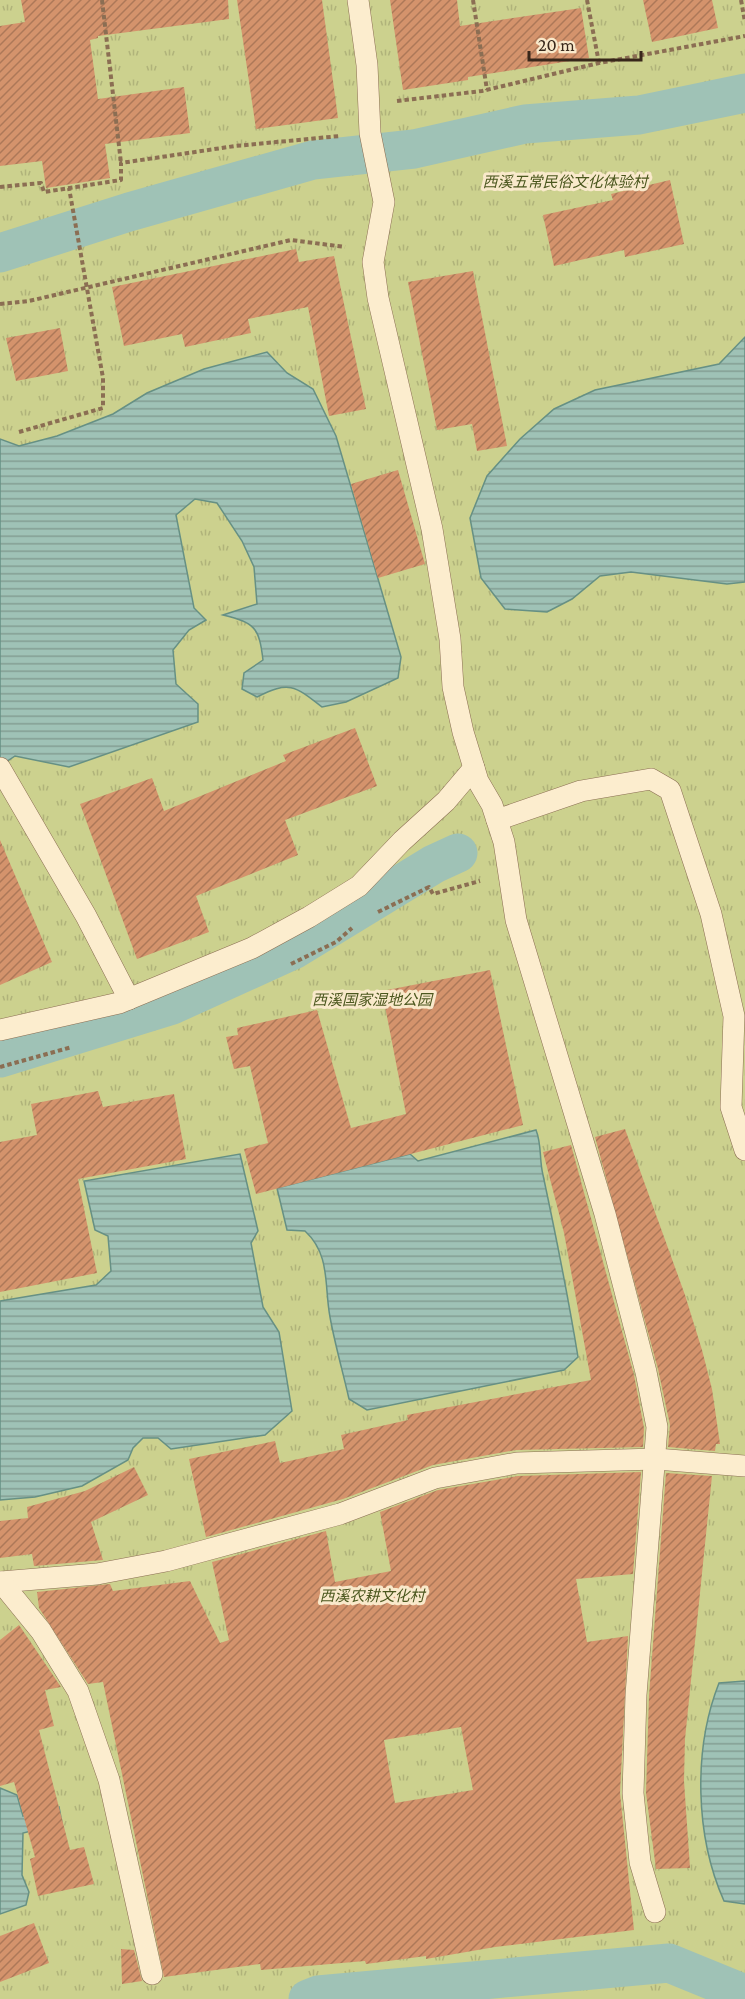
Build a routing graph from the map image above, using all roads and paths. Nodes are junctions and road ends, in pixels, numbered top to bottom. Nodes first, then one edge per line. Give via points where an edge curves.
1 (102, 0) edge
2 (358, 0) edge
3 (473, 0) edge
4 (587, 0) edge
5 (741, 0) edge
6 (745, 22) edge
7 (745, 36) edge
8 (599, 63) junction
9 (487, 90) junction
10 (369, 104) junction
11 (370, 133) junction
12 (121, 164) junction
13 (0, 188) edge
14 (69, 188) junction
15 (373, 262) junction
16 (86, 285) junction
17 (0, 304) edge
18 (19, 432) dead end
19 (474, 768) junction
20 (3, 773) edge
21 (497, 820) junction
22 (129, 999) junction
23 (0, 1030) edge
24 (745, 1150) edge
25 (656, 1459) junction
26 (745, 1466) edge
27 (1, 1582) edge
28 (655, 1912) dead end
29 (152, 1974) dead end

1 - 12 path
2 - 10 lane
3 - 9 path
4 - 8 path
5 - 6 path
7 - 8 path
8 - 9 path
9 - 10 path
10 - 11 lane
11 - 12 path via 235,146
11 - 15 lane via 384,202
12 - 14 path via 121,180
13 - 14 path via 41,183 44,192
14 - 16 path
15 - 16 path via 342,246 291,240
15 - 19 lane via 432,529 450,639 453,687
16 - 17 path via 29,301
16 - 18 path via 102,378 103,408
19 - 21 lane
19 - 22 lane via 359,886 252,948
20 - 22 lane
21 - 24 lane via 581,791 651,779 670,790 711,914 734,1016 731,1107
21 - 25 lane via 516,920 605,1215 646,1372 657,1427
22 - 23 lane
25 - 26 lane
25 - 27 lane via 517,1462 435,1478 340,1514 165,1561 97,1574
25 - 28 lane via 637,1684 633,1793 640,1862
27 - 29 lane via 41,1631 78,1691 109,1780

